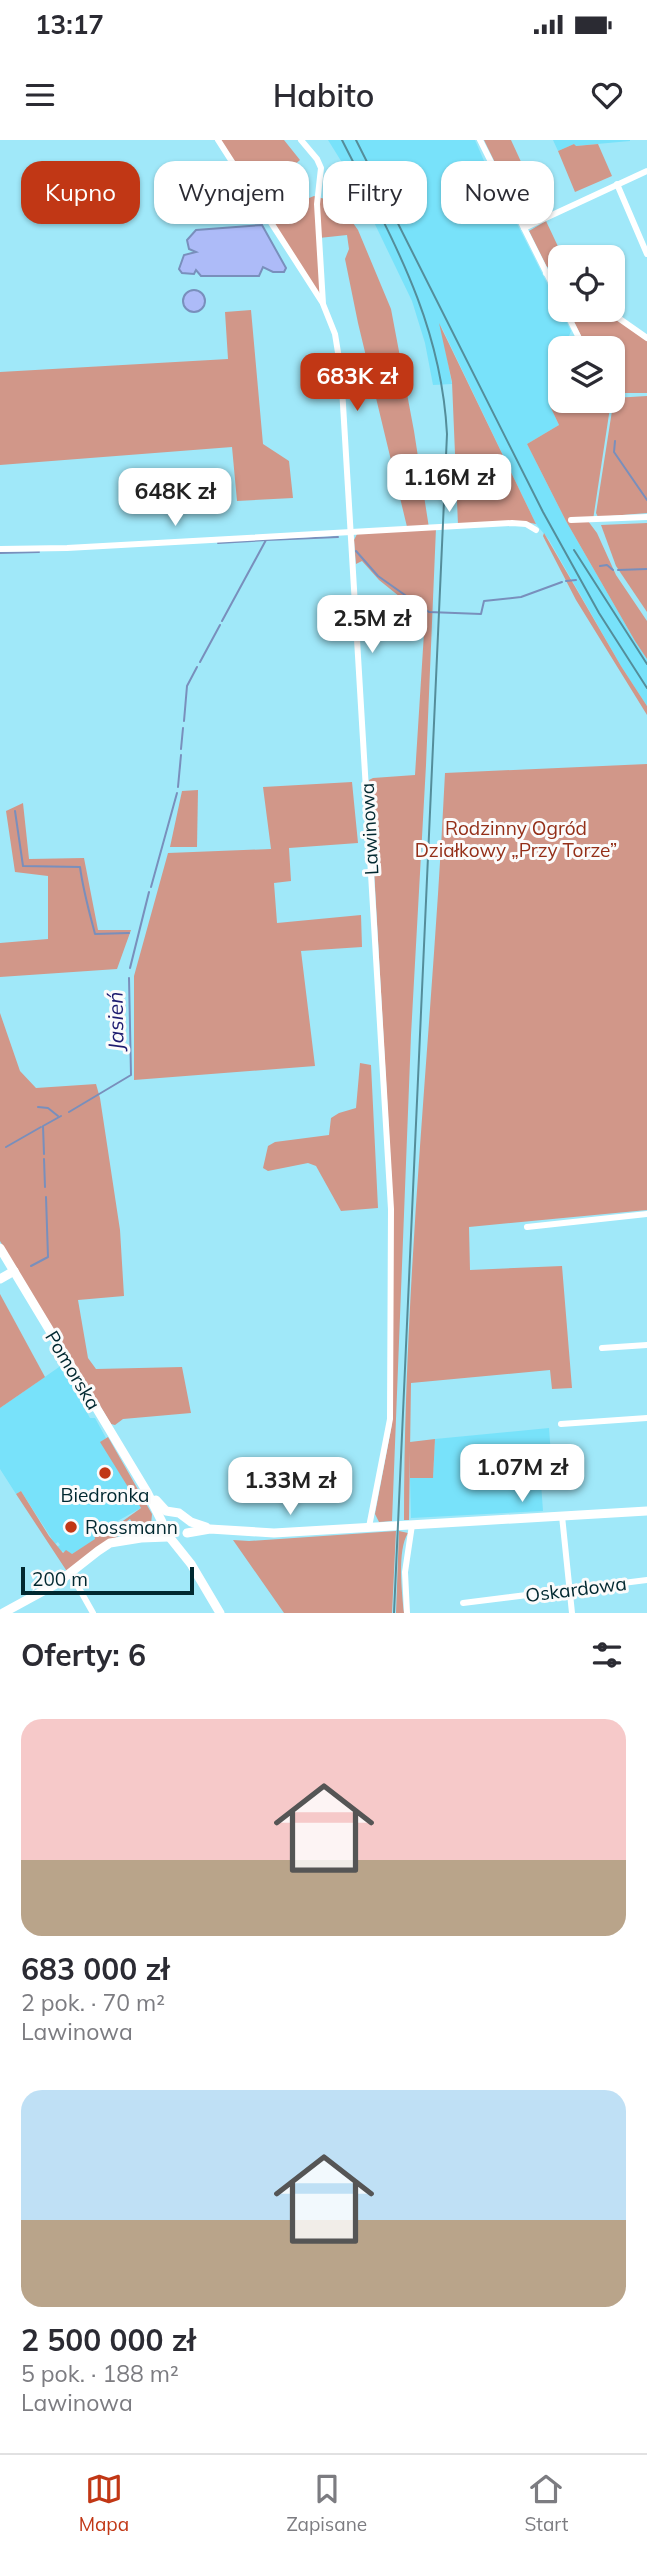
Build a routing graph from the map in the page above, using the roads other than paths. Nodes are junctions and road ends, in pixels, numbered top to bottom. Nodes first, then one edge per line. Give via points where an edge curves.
1 (218, 140) edge
2 (300, 140) edge
3 (480, 140) edge
4 (647, 171) edge
5 (617, 184) junction
6 (524, 228) junction
7 (647, 254) edge
8 (546, 273) joint
9 (548, 277) edge
10 (323, 304) junction
11 (624, 322) edge
12 (647, 338) edge
13 (647, 517) edge
14 (571, 520) dead end
15 (536, 530) dead end
16 (351, 531) junction
17 (0, 549) edge
18 (647, 1214) edge
19 (527, 1227) dead end
20 (0, 1248) edge
21 (14, 1271) junction
22 (0, 1279) edge
23 (647, 1345) edge
24 (602, 1348) dead end
25 (647, 1418) edge
26 (561, 1424) dead end
27 (147, 1492) junction
28 (647, 1511) edge
29 (173, 1512) junction
30 (562, 1516) junction
31 (186, 1518) junction
32 (162, 1523) junction
33 (412, 1525) junction
34 (369, 1527) junction
35 (210, 1529) junction
36 (186, 1534) junction
37 (141, 1538) junction
38 (170, 1538) junction
39 (191, 1564) junction
40 (71, 1574) junction
41 (647, 1580) edge
42 (570, 1590) junction
43 (463, 1603) dead end
44 (3, 1613) edge
45 (93, 1613) edge
46 (220, 1613) edge
47 (407, 1613) edge
48 (572, 1613) edge

1 - 10 street
2 - 10 street, Lawinowa via 321,168 317,204
3 - 6 street
4 - 5 street
5 - 6 street
5 - 7 street
6 - 8 street
8 - 9 street
10 - 16 street, Lawinowa via 335,334 341,370
11 - 12 street
13 - 14 street
15 - 16 street via 512,523
16 - 17 street
16 - 34 street, Lawinowa via 391,1209 390,1419
18 - 19 street
20 - 21 street, Pomorska
21 - 22 street
21 - 27 street, Pomorska
23 - 24 street
25 - 26 street
27 - 29 street, Pomorska
27 - 32 street, Pomorska
28 - 30 street
29 - 31 street
29 - 32 street
30 - 33 street
30 - 42 street
31 - 35 street
31 - 36 street
32 - 37 street
32 - 38 street
33 - 34 street
33 - 47 street via 405,1572
34 - 35 street via 259,1533
35 - 36 street
36 - 38 street
36 - 39 street
37 - 38 street
37 - 40 street via 106,1545
38 - 39 street
39 - 46 street
40 - 44 street
40 - 45 street
41 - 42 street, Oskardowa
42 - 43 street, Oskardowa
42 - 48 street

